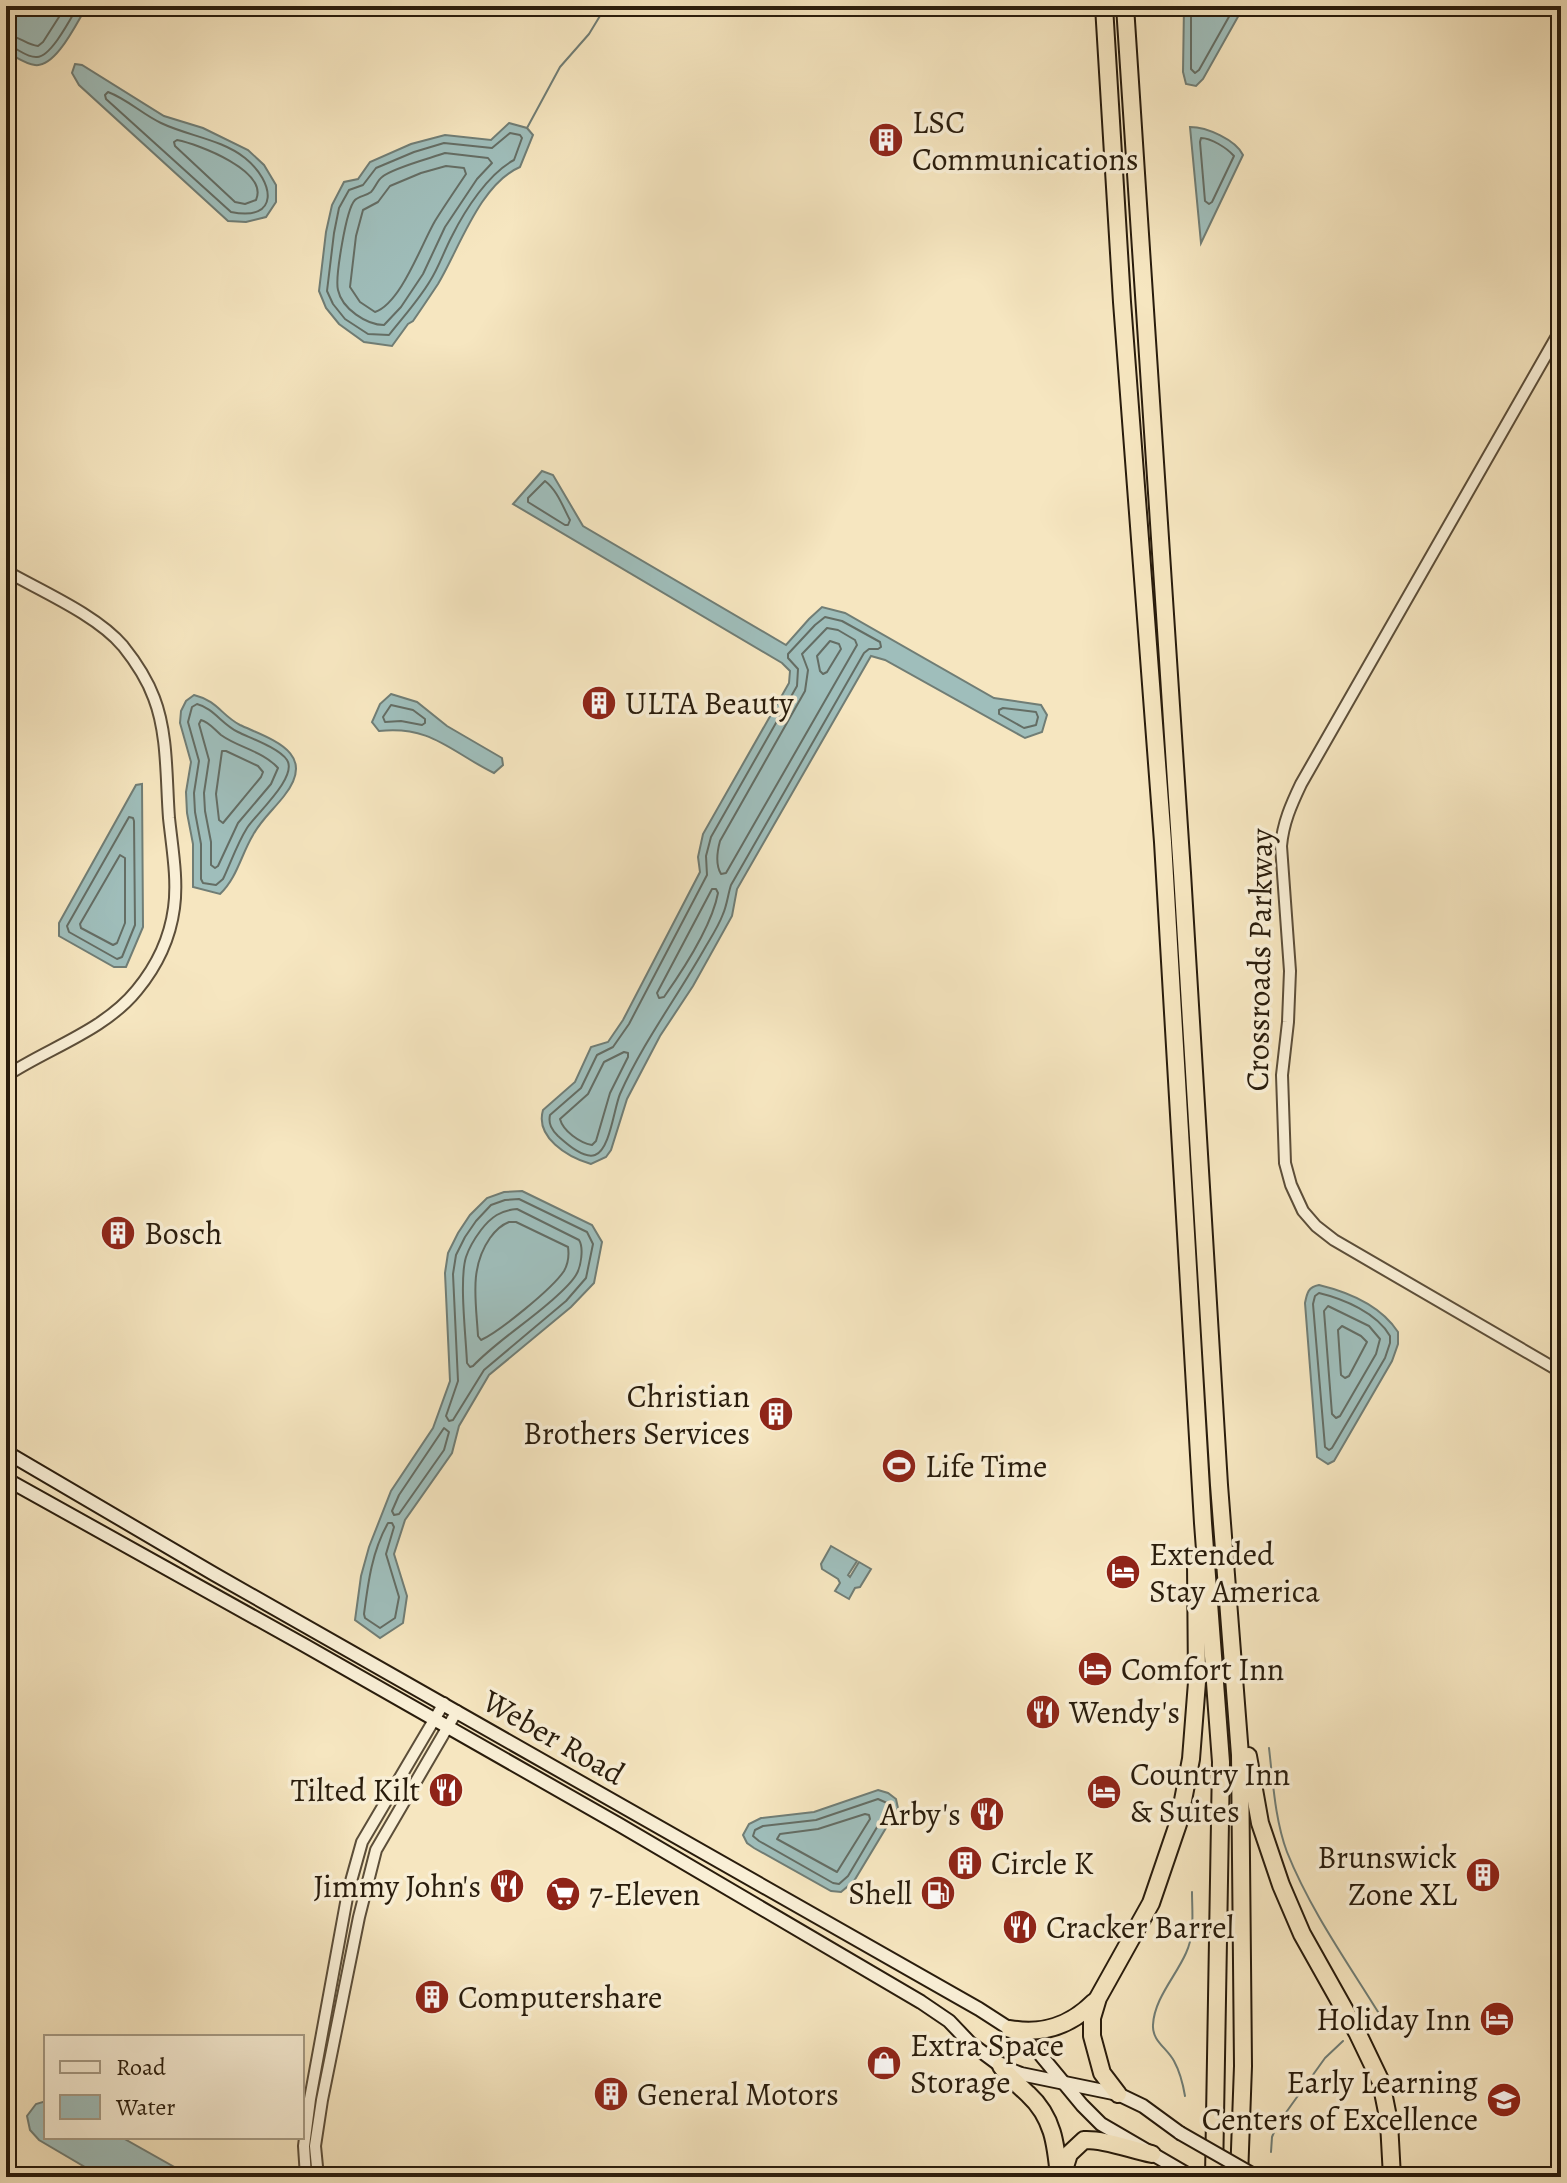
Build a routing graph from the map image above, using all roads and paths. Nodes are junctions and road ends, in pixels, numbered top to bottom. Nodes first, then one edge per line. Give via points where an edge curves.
1 (1104, 6) edge
2 (1125, 6) edge
3 (1561, 329) edge
4 (6, 571) edge
5 (6, 1076) edge
6 (1561, 1372) edge
7 (6, 1452) edge
8 (6, 1479) edge
9 (1219, 1485) junction
10 (1203, 1523) junction
11 (444, 1703) junction
12 (457, 1711) junction
13 (435, 1719) junction
14 (448, 1727) junction
15 (1098, 1998) junction
16 (1010, 2029) junction
17 (1001, 2066) junction
18 (1063, 2083) junction
19 (1118, 2094) junction
20 (1152, 2154) junction
21 (1390, 2172) edge
22 (306, 2177) edge
23 (318, 2177) edge
24 (1061, 2177) edge
25 (1192, 2177) edge
26 (1214, 2177) edge
27 (1239, 2177) edge
28 (1257, 2177) edge

1 - 10 highway via 1174,1011
2 - 9 highway
3 - 6 street, Crossroads Parkway via 1301,784 1289,808 1281,846 1290,971 1282,1075 1285,1163 1303,1211 1334,1240
4 - 5 street via 90,618 121,643 155,698 163,733 174,907 157,960 128,1001
7 - 11 main road, Weber Road
8 - 13 main road, Weber Road
9 - 21 highway via 1241,1716 1260,1823 1302,1934 1381,2082
9 - 27 highway via 1240,1755
10 - 15 highway via 1196,1557 1197,1682 1191,1759 1179,1821 1151,1903
10 - 26 highway via 1221,1762
11 - 12 main road, Weber Road
11 - 13 street
12 - 14 street
12 - 16 main road, Weber Road
13 - 14 main road, Weber Road
13 - 22 street via 362,1842 310,2099
14 - 17 main road, Weber Road via 921,2002
14 - 23 street via 376,1850 322,2100 315,2146
15 - 16 highway via 1071,2022 1038,2030
15 - 19 highway via 1092,2036 1102,2073
16 - 18 main road, Weber Road
17 - 18 main road, Weber Road
17 - 24 highway via 1044,2111 1053,2129
18 - 19 main road, Weber Road
18 - 20 main road, Weber Road via 1101,2124
19 - 28 main road, Weber Road, bridge
20 - 24 highway via 1084,2140 1069,2154
20 - 25 main road, Weber Road

